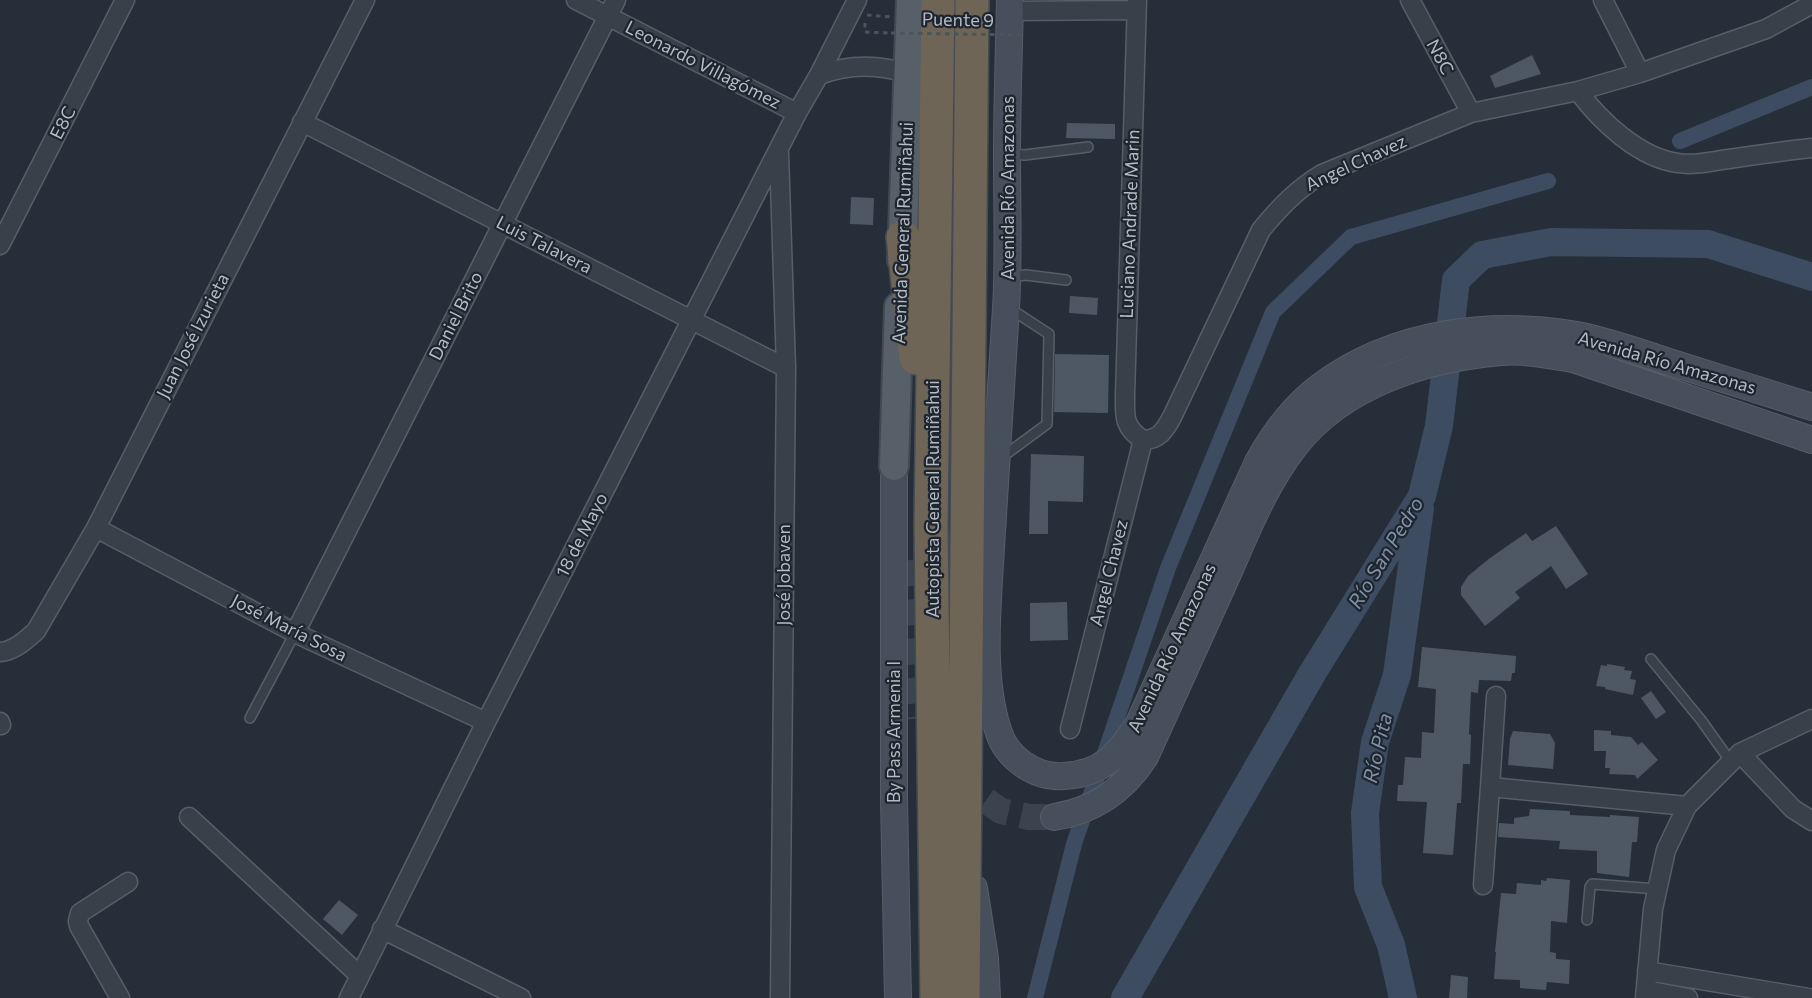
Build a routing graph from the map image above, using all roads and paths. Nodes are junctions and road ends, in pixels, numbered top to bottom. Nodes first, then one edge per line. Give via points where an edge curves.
1 (125, 0) edge
2 (365, 0) edge
3 (576, 0) edge
4 (911, 0) edge
5 (938, 0) edge
6 (972, 0) edge
7 (1410, 0) edge
8 (1603, 0) edge
9 (1812, 4) edge
10 (1010, 5) edge
11 (1136, 5) edge
12 (612, 8) edge
13 (861, 8) edge
14 (1024, 35) dead end
15 (1640, 73) junction
16 (909, 74) junction
17 (819, 75) junction
18 (1578, 91) junction
19 (797, 113) junction
20 (1471, 113) junction
21 (302, 122) junction
22 (1088, 147) dead end
23 (1812, 148) edge
24 (779, 151) junction
25 (1007, 154) junction
26 (503, 224) junction
27 (903, 237) junction
28 (0, 245) edge
29 (1008, 277) junction
30 (1066, 280) dead end
31 (1006, 306) junction
32 (692, 321) junction
33 (1499, 340) junction
34 (786, 368) junction
35 (1812, 407) edge
36 (1143, 440) junction
37 (1812, 440) edge
38 (996, 461) junction
39 (895, 476) joint
40 (931, 524) junction
41 (96, 528) junction
42 (295, 633) junction
43 (0, 652) edge
44 (1652, 659) dead end
45 (1496, 696) dead end
46 (250, 718) dead end
47 (1812, 719) edge
48 (486, 722) junction
49 (1070, 729) dead end
50 (1735, 757) junction
51 (1490, 787) junction
52 (1687, 807) junction
53 (189, 817) dead end
54 (1054, 817) tunnel mouth
55 (1812, 821) edge
56 (963, 840) junction
57 (128, 882) dead end
58 (1483, 885) dead end
59 (1657, 889) junction
60 (1587, 920) dead end
61 (382, 929) junction
62 (1647, 971) junction
63 (359, 975) junction
64 (1645, 994) edge
65 (508, 995) edge
66 (1768, 995) edge
67 (120, 998) edge
68 (349, 998) edge
69 (780, 998) edge
70 (898, 998) edge
71 (937, 998) edge
72 (963, 998) edge
73 (987, 998) edge
74 (1688, 998) edge
75 (1809, 998) edge

1 - 28 street, E8C
2 - 21 street, Juan José Izurieta
3 - 12 street, Leonardo Villagómez
4 - 16 main road, Avenida General Rumiñahui
5 - 40 highway, Autopista General Rumiñahui
6 - 56 highway, Autopista General Rumiñahui
7 - 20 street, N8C
8 - 15 street
9 - 15 street, Angel Chavez via 1766,29
10 - 11 street
10 - 25 main road, Avenida Río Amazonas
11 - 36 street, Luciano Andrade Marin via 1125,407 1131,433
12 - 19 street, Leonardo Villagómez
12 - 26 street, Daniel Brito
13 - 14 path, Puente 9, bridge via 865,32
13 - 17 street, 18 de Mayo
15 - 18 street, Angel Chavez
16 - 17 street via 864,66
16 - 27 main road, Avenida General Rumiñahui
17 - 19 street, 18 de Mayo
18 - 20 street, Angel Chavez
18 - 23 street via 1607,125 1637,147 1678,163
19 - 24 street, 18 de Mayo
20 - 36 street, Angel Chavez via 1322,174 1279,207 1261,230 1172,417 1160,435
21 - 26 street, Luis Talavera
21 - 41 street, Juan José Izurieta
22 - 25 lane
24 - 32 street, 18 de Mayo
24 - 34 street, José Jobaven
25 - 29 main road, Avenida Río Amazonas
26 - 32 street, Luis Talavera
26 - 42 street, Daniel Brito
27 - 39 main road, Avenida General Rumiñahui
27 - 40 highway
29 - 30 lane
29 - 31 main road, Avenida Río Amazonas
31 - 38 main road, Avenida Río Amazonas
31 - 38 lane via 1049,334 1047,424
32 - 34 street, Luis Talavera
32 - 48 street, 18 de Mayo
33 - 35 main road, Avenida Río Amazonas via 1538,331 1579,336
33 - 37 main road, Avenida Río Amazonas via 1533,352 1573,359
33 - 38 main road, Avenida Río Amazonas via 1437,335 1383,353 1321,386 1286,420 1257,462 1139,723 1122,749 1105,764 1080,774 1060,777 1041,773 1014,757 1002,741 992,709 986,642
33 - 54 main road, Avenida Río Amazonas via 1384,379 1338,406 1296,445 1267,487 1145,757 1124,784 1098,803
34 - 69 street, José Jobaven
36 - 49 street, Angel Chavez
39 - 70 main road, By Pass Armenia I
40 - 71 highway, Autopista General Rumiñahui
41 - 42 street, José María Sosa
41 - 43 street, Juan José Izurieta via 36,631
42 - 46 lane
42 - 48 street, José María Sosa
44 - 50 lane
45 - 51 street
47 - 50 street
48 - 61 street, 18 de Mayo
50 - 52 street
50 - 55 street
51 - 52 street
51 - 58 street
52 - 59 street via 1666,850
53 - 63 street
56 - 72 highway, Autopista General Rumiñahui
56 - 73 main road via 980,916
57 - 67 street via 80,913 78,921
59 - 60 lane via 1592,884
59 - 62 street
61 - 63 street, 18 de Mayo
61 - 65 street
62 - 64 street
62 - 66 street
63 - 68 street, 18 de Mayo
64 - 74 street
66 - 75 street

